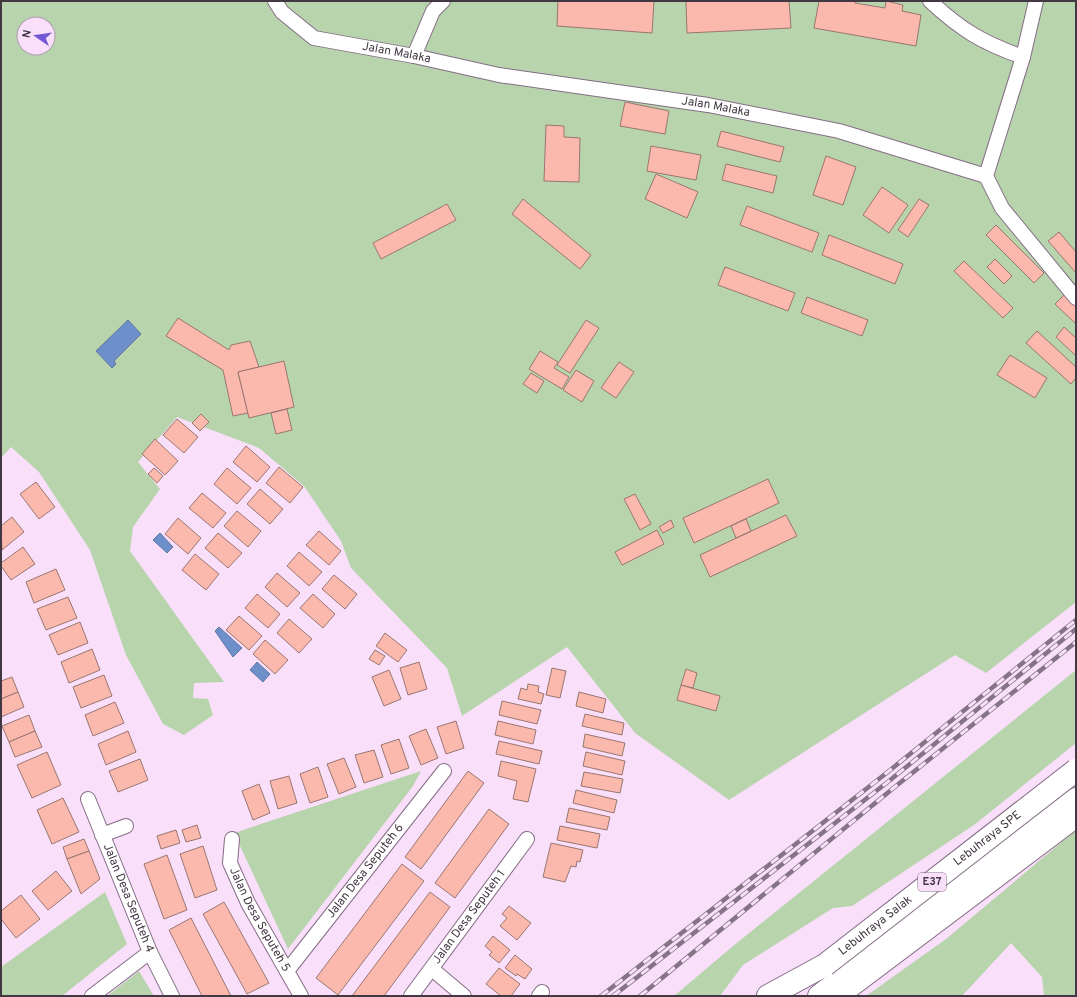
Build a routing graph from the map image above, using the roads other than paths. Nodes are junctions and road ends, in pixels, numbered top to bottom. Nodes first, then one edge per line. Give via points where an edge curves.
1 (275, 1) edge
2 (443, 1) edge
3 (930, 1) edge
4 (1036, 1) edge
5 (414, 56) junction
6 (1023, 57) junction
7 (986, 176) junction
8 (1076, 298) edge
9 (1076, 769) edge
10 (444, 771) dead end
11 (88, 798) dead end
12 (1076, 799) edge
13 (1076, 816) edge
14 (126, 826) dead end
15 (102, 836) junction
16 (232, 839) dead end
17 (527, 839) dead end
18 (150, 952) junction
19 (825, 965) junction
20 (432, 969) junction
21 (287, 971) junction
22 (298, 995) edge
23 (92, 996) edge
24 (172, 996) edge
25 (411, 996) edge
26 (464, 996) edge
27 (768, 996) edge
28 (787, 996) edge
29 (819, 996) edge
30 (837, 996) edge

1 - 5 street, Jalan Malaka via 282,12 314,38
2 - 5 street via 433,11
3 - 6 street via 972,36
4 - 6 street
5 - 7 street, Jalan Malaka via 499,75 708,105 839,131
6 - 7 street
7 - 8 street via 1002,208
9 - 19 highway, Lebuhraya SPE, bridge
9 - 28 highway, Lebuhraya Salak / E37
10 - 21 street, Jalan Desa Seputeh 6
11 - 15 street, Jalan Desa Seputeh 4
12 - 29 highway, Lebuhraya SPE
13 - 30 highway
14 - 15 street
15 - 18 street, Jalan Desa Seputeh 4
16 - 21 street, Jalan Desa Seputeh 5 via 230,863 248,903
17 - 20 street, Jalan Desa Seputeh 1
18 - 23 street
18 - 24 street, Jalan Desa Seputeh 4
19 - 27 highway
19 - 28 highway, Lebuhraya SPE
20 - 25 street, Jalan Desa Seputeh 1
20 - 26 street
21 - 22 street, Jalan Desa Seputeh 5

